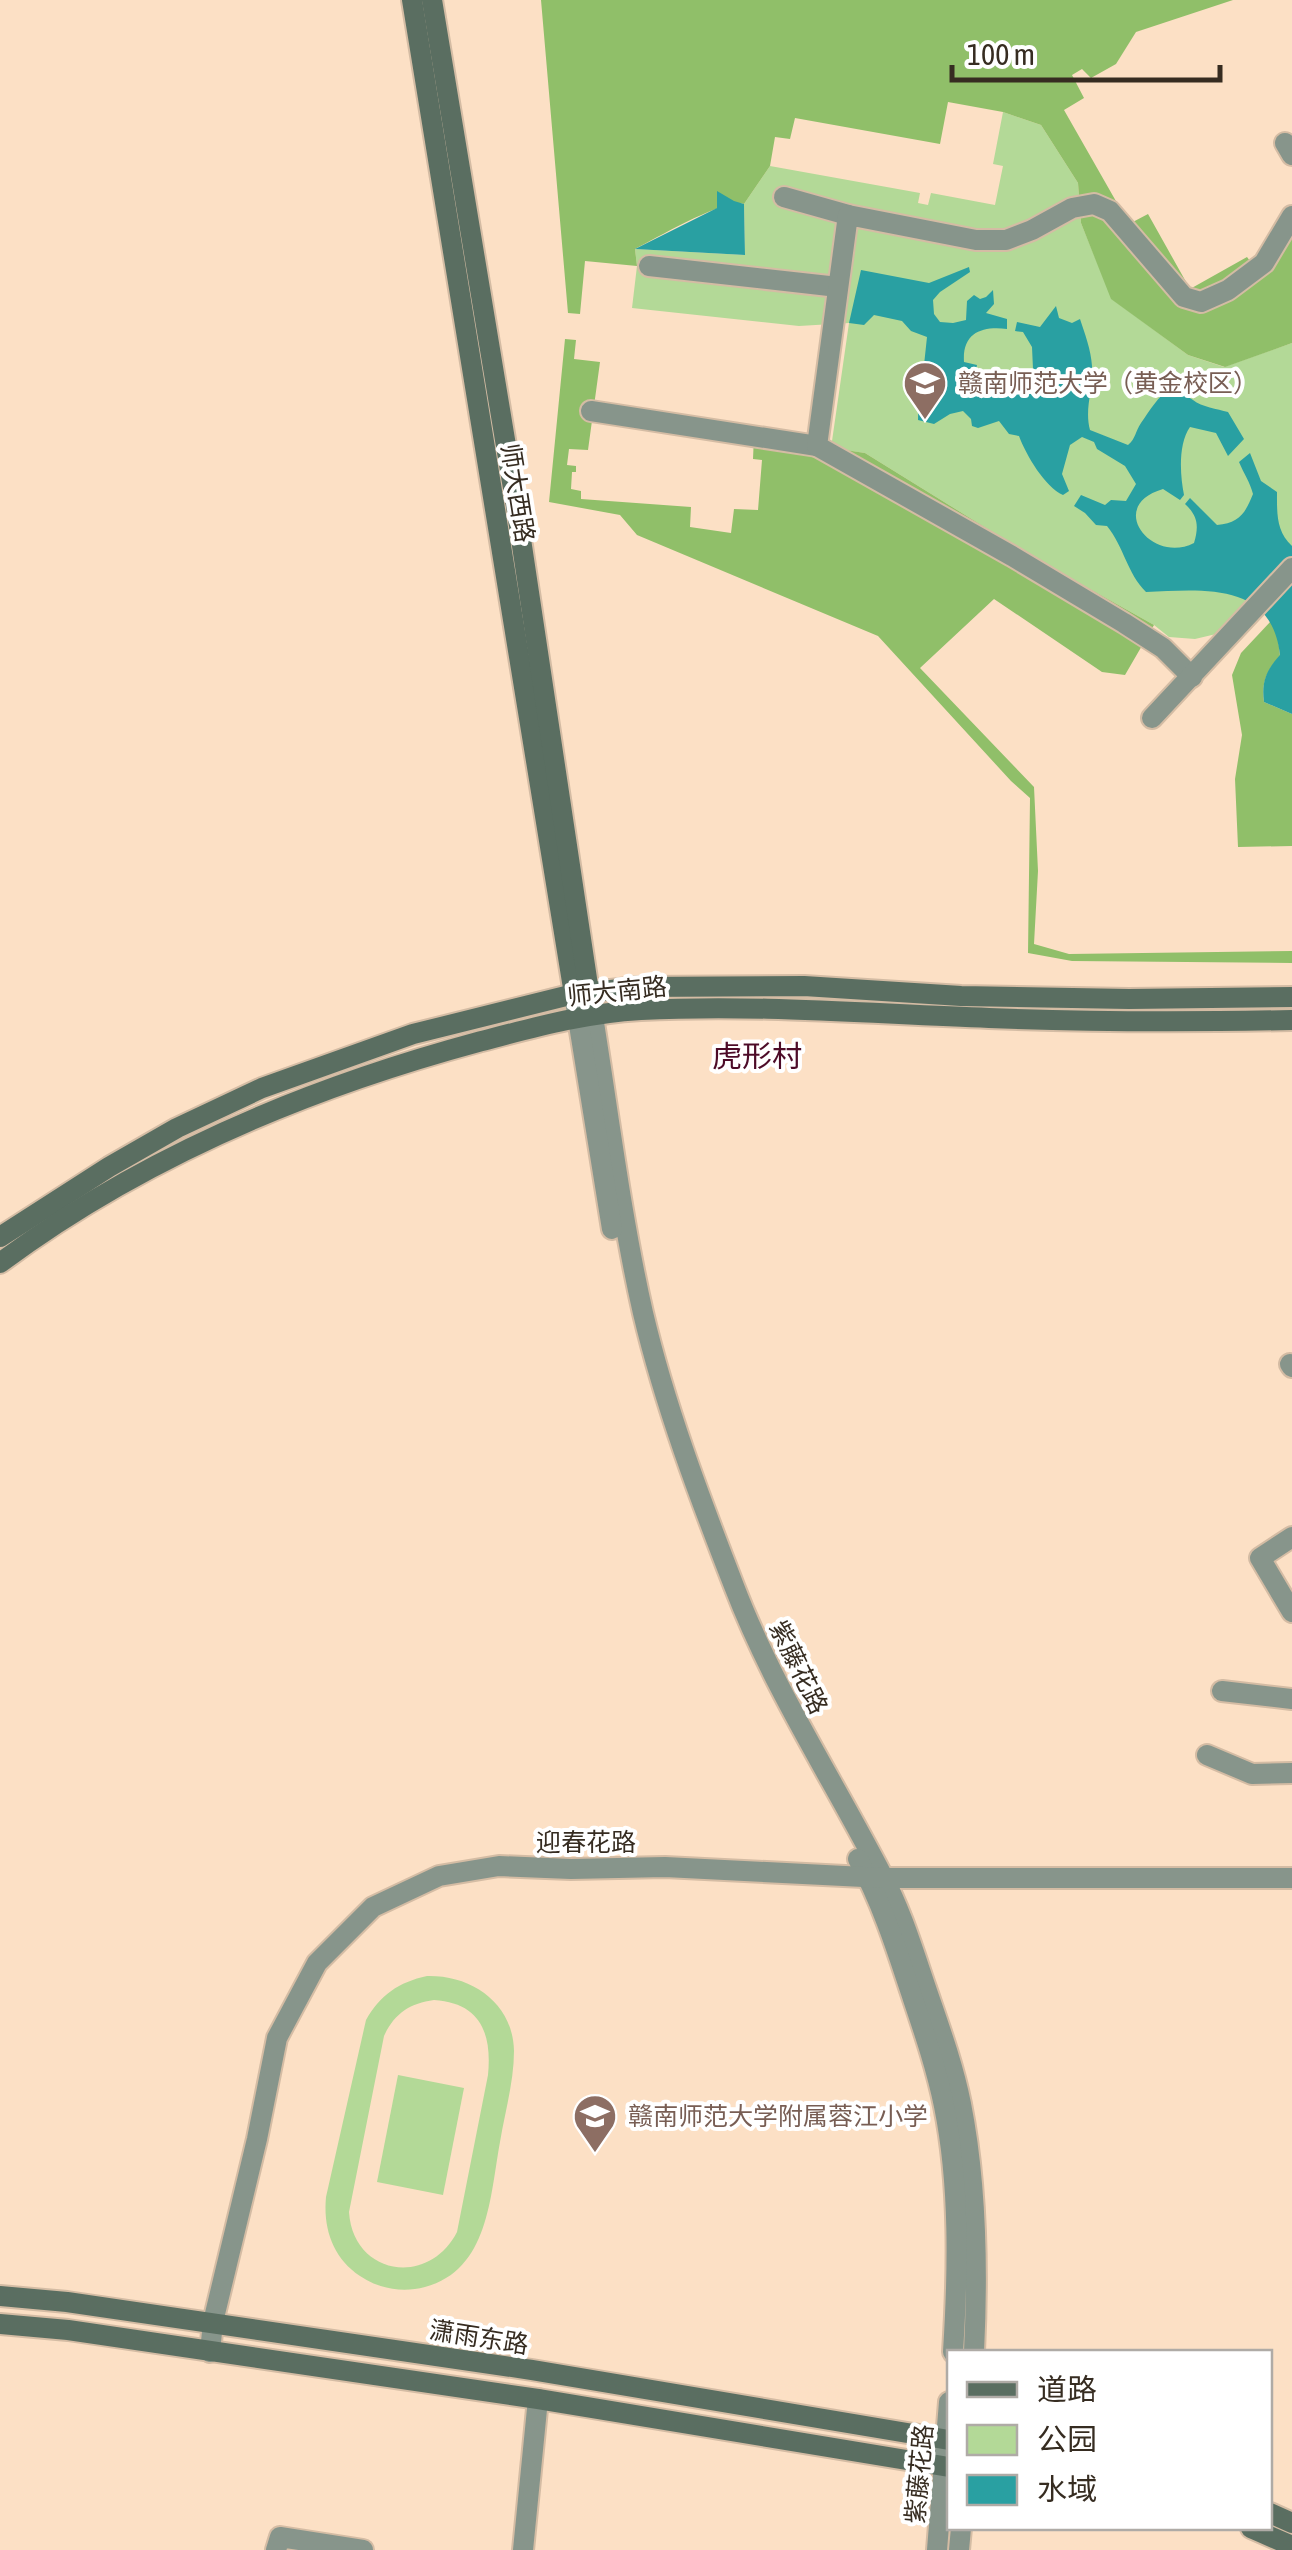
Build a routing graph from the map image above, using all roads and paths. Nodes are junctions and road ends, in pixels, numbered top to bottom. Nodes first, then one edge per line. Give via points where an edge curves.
1 (412, 0) edge
2 (432, 0) edge
3 (784, 197) dead end
4 (848, 215) junction
5 (1292, 216) edge
6 (649, 266) dead end
7 (838, 286) junction
8 (590, 411) dead end
9 (817, 446) junction
10 (1292, 568) edge
11 (1192, 677) junction
12 (1152, 718) dead end
13 (581, 993) junction
14 (1292, 997) edge
15 (585, 1016) junction
16 (1292, 1020) edge
17 (0, 1238) edge
18 (0, 1263) edge
19 (1292, 1537) edge
20 (1292, 1612) edge
21 (1222, 1691) dead end
22 (1292, 1698) edge
23 (1207, 1755) dead end
24 (1292, 1773) edge
25 (876, 1878) junction
26 (1292, 1878) edge
27 (0, 2296) edge
28 (213, 2322) junction
29 (0, 2324) edge
30 (953, 2350) edge
31 (974, 2350) edge
32 (210, 2352) junction
33 (538, 2399) junction
34 (947, 2440) edge
35 (947, 2466) edge
36 (1256, 2530) edge
37 (1292, 2546) edge
38 (276, 2550) edge
39 (364, 2550) edge
40 (523, 2550) edge
41 (937, 2550) edge

1 - 13 main road, 师大西路
2 - 13 main road, 师大西路 via 516,506
3 - 4 street
4 - 5 street via 1006,240 1094,204 1110,211 1184,298 1201,302 1264,263
4 - 7 street
6 - 7 street
7 - 9 street
8 - 9 street
9 - 11 street via 1124,623
10 - 11 street
11 - 12 street
13 - 14 main road, 师大南路 via 804,986 980,996
13 - 15 street, 紫藤花路
13 - 17 main road, 师大南路 via 413,1034 262,1088 126,1157
15 - 16 main road, 师大南路 via 806,1009 1128,1023
15 - 18 main road, 师大南路 via 422,1057 272,1111 120,1184
15 - 25 street, 紫藤花路 via 605,1196 672,1457 765,1689
19 - 20 street via 1260,1558
21 - 22 street
23 - 24 street via 1252,1774
25 - 26 street, 迎春花路
25 - 28 street, 迎春花路 via 499,1866 440,1876 374,1907 317,1962 278,2038
25 - 30 street, 紫藤花路 via 944,2107 956,2229
25 - 31 street, 紫藤花路 via 925,1985 961,2102 974,2228
27 - 28 main road, 潇雨东路
28 - 32 street, 迎春花路
28 - 34 main road, 潇雨东路
29 - 32 main road, 潇雨东路
32 - 33 main road, 潇雨东路
33 - 35 main road, 潇雨东路
33 - 40 street
35 - 41 street, 紫藤花路
36 - 37 main road
38 - 39 street via 280,2537

